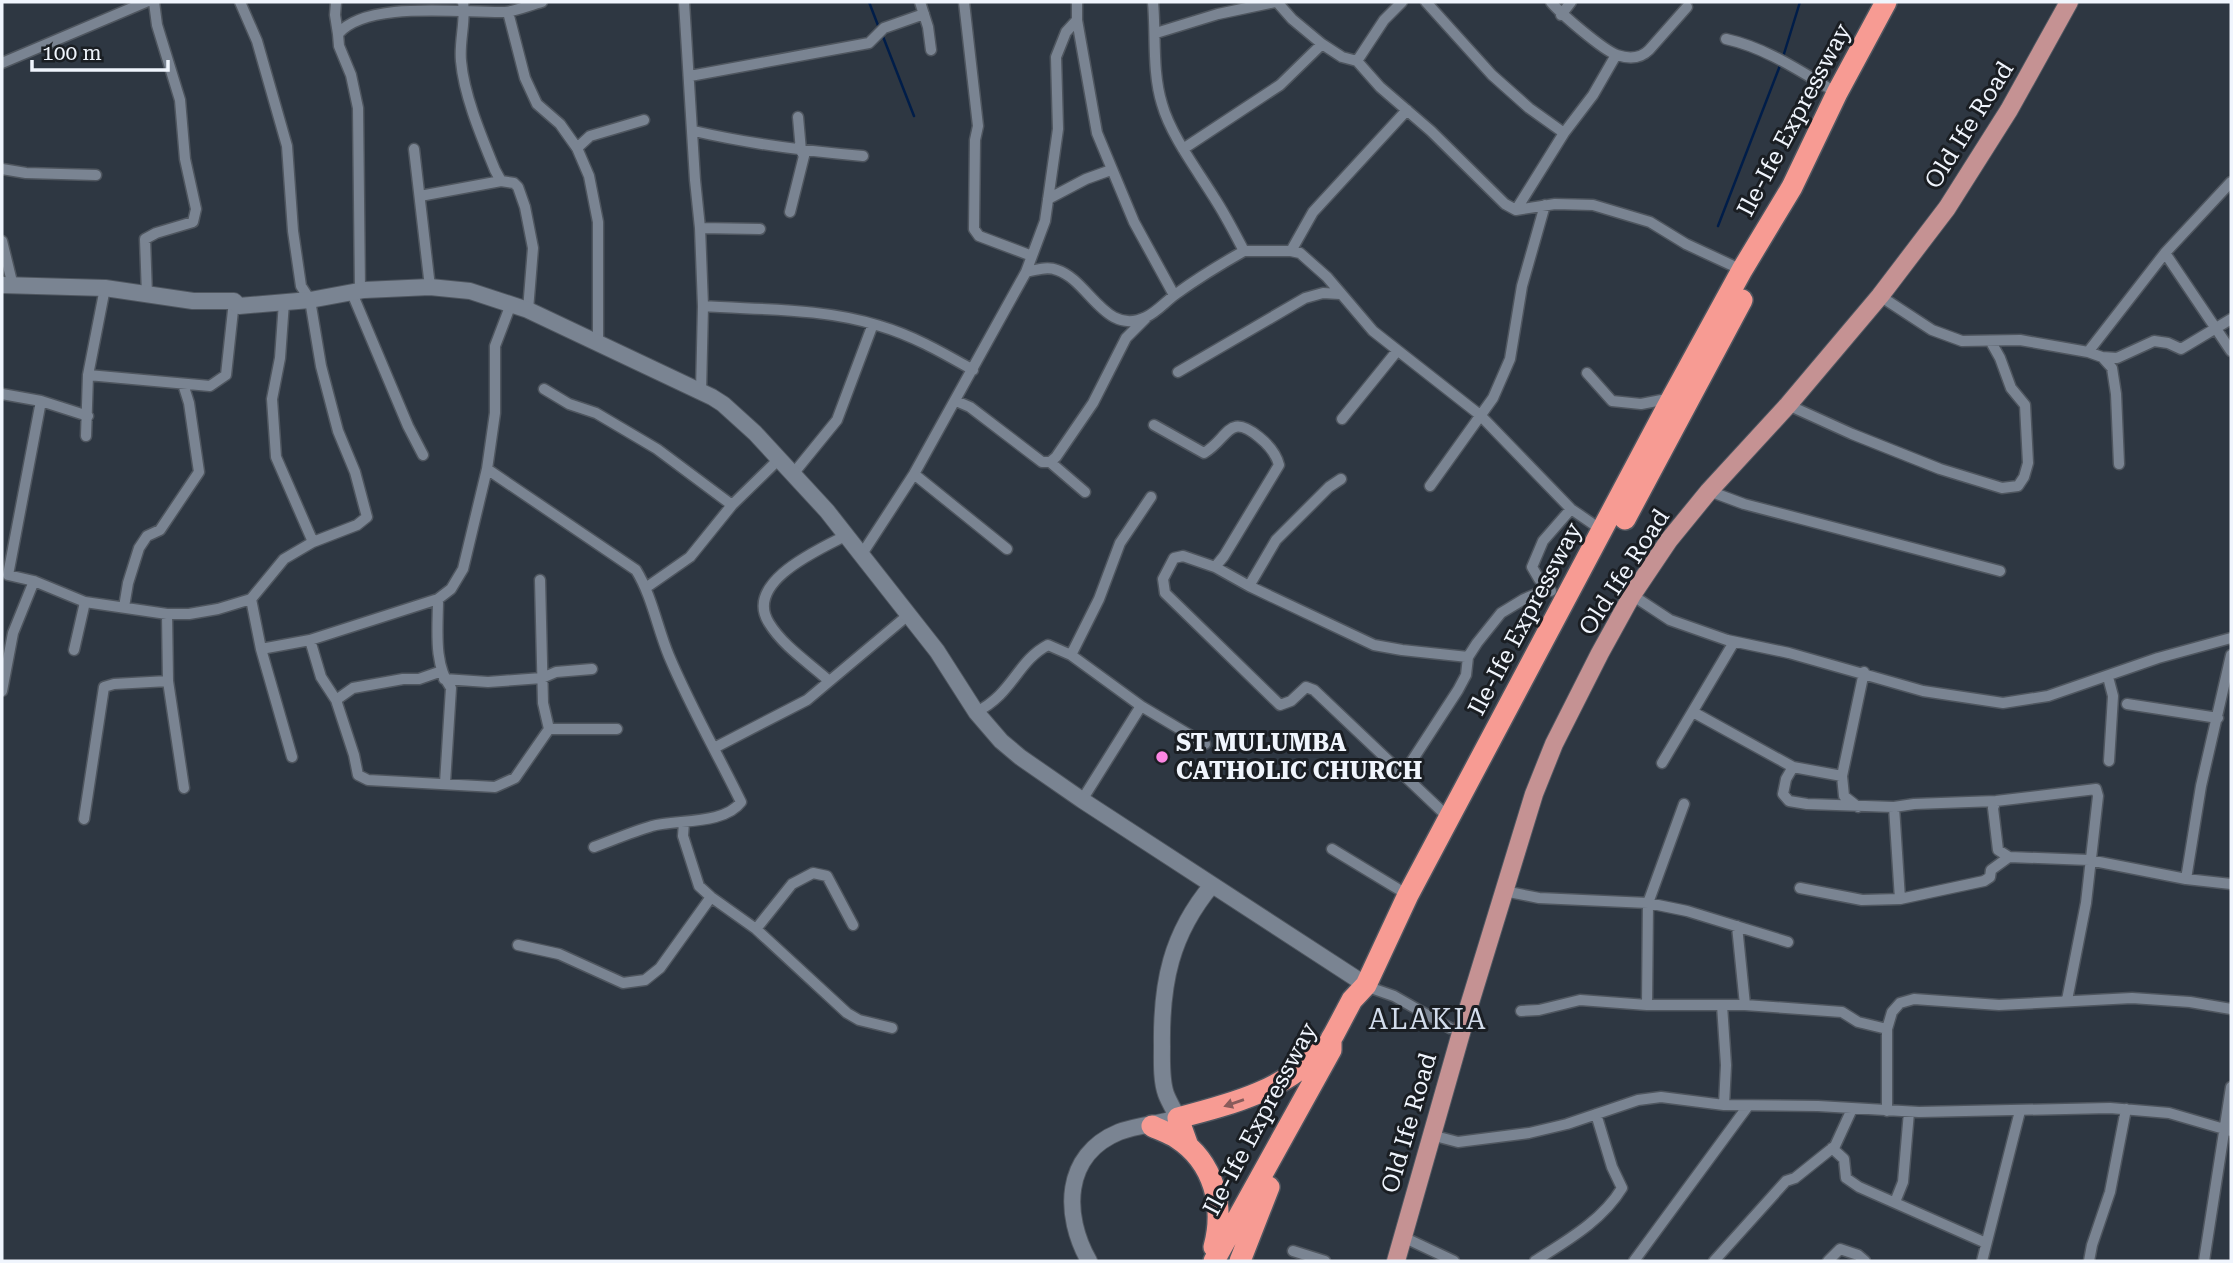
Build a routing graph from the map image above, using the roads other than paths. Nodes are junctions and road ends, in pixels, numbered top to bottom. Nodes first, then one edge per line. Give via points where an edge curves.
1 (146, 2) edge
2 (154, 2) edge
3 (240, 2) edge
4 (336, 2) edge
5 (541, 2) edge
6 (684, 2) edge
7 (934, 2) edge
8 (964, 2) edge
9 (1077, 2) edge
10 (1153, 2) edge
11 (1276, 2) edge
12 (1402, 2) edge
13 (1426, 2) edge
14 (1550, 2) edge
15 (1571, 2) edge
16 (1886, 2) edge
17 (1901, 2) edge
18 (2056, 2) edge
19 (2069, 2) edge
20 (464, 6) edge
21 (921, 7) edge
22 (1687, 7) dead end
23 (508, 12) junction
24 (1561, 15) junction
25 (1077, 20) junction
26 (1156, 33) junction
27 (338, 34) junction
28 (1726, 39) dead end
29 (1322, 44) junction
30 (931, 50) dead end
31 (1616, 55) junction
32 (1357, 61) junction
33 (2, 63) edge
34 (690, 76) junction
35 (1837, 93) junction
36 (1407, 110) junction
37 (798, 117) dead end
38 (644, 120) dead end
39 (694, 131) junction
40 (1564, 134) junction
41 (578, 148) junction
42 (414, 149) dead end
43 (1183, 149) junction
44 (801, 151) junction
45 (863, 156) dead end
46 (2, 169) edge
47 (1111, 170) junction
48 (96, 175) dead end
49 (501, 181) junction
50 (2231, 182) edge
51 (420, 196) junction
52 (1048, 199) junction
53 (1545, 205) junction
54 (1516, 210) junction
55 (790, 212) dead end
56 (700, 228) junction
57 (760, 229) dead end
58 (2, 241) edge
59 (1244, 251) junction
60 (1292, 251) junction
61 (2165, 253) junction
62 (1032, 256) junction
63 (1742, 270) junction
64 (1026, 272) junction
65 (7, 285) edge
66 (430, 287) junction
67 (105, 288) junction
68 (356, 292) junction
69 (1340, 294) junction
70 (147, 295) junction
71 (1174, 295) junction
72 (1880, 296) junction
73 (310, 300) junction
74 (234, 301) junction
75 (284, 302) junction
76 (511, 304) junction
77 (703, 306) junction
78 (528, 310) junction
79 (1146, 318) junction
80 (2231, 319) edge
81 (1124, 322) junction
82 (873, 324) junction
83 (2217, 328) junction
84 (1126, 338) junction
85 (1992, 342) junction
86 (598, 343) junction
87 (1397, 351) junction
88 (2231, 351) edge
89 (1826, 352) junction
90 (2088, 352) junction
91 (2102, 357) junction
92 (973, 370) junction
93 (1178, 372) dead end
94 (1587, 373) dead end
95 (88, 375) junction
96 (183, 384) junction
97 (544, 389) dead end
98 (701, 391) junction
99 (2, 394) edge
100 (1672, 398) junction
101 (41, 401) junction
102 (956, 401) junction
103 (1788, 405) junction
104 (1480, 415) junction
105 (88, 416) junction
106 (1342, 419) dead end
107 (1154, 425) dead end
108 (86, 436) dead end
109 (423, 455) dead end
110 (779, 459) junction
111 (1050, 462) junction
112 (2119, 464) dead end
113 (487, 469) junction
114 (793, 474) junction
115 (914, 474) junction
116 (1341, 479) dead end
117 (1430, 486) dead end
118 (1709, 491) junction
119 (1085, 492) dead end
120 (1151, 497) dead end
121 (732, 505) junction
122 (1571, 509) junction
123 (1603, 531) junction
124 (847, 535) junction
125 (313, 542) junction
126 (1007, 549) dead end
127 (862, 554) junction
128 (1215, 567) junction
129 (2000, 571) dead end
130 (540, 580) dead end
131 (34, 581) junction
132 (1249, 586) junction
133 (647, 587) junction
134 (1557, 595) junction
135 (1632, 595) junction
136 (251, 599) junction
137 (438, 599) junction
138 (86, 601) junction
139 (124, 607) junction
140 (167, 614) junction
141 (907, 616) junction
142 (2231, 638) edge
143 (310, 640) junction
144 (1734, 642) junction
145 (261, 649) junction
146 (74, 650) dead end
147 (1071, 655) junction
148 (2231, 655) edge
149 (1468, 657) junction
150 (592, 669) dead end
151 (1864, 673) junction
152 (443, 675) junction
153 (2108, 677) junction
154 (542, 678) junction
155 (828, 680) junction
156 (168, 681) junction
157 (2, 691) edge
158 (336, 700) junction
159 (2127, 704) dead end
160 (1141, 706) junction
161 (976, 712) junction
162 (1693, 712) junction
163 (2218, 718) junction
164 (549, 729) junction
165 (618, 729) dead end
166 (1205, 744) dead end
167 (714, 748) junction
168 (292, 757) dead end
169 (2109, 761) dead end
170 (1662, 762) dead end
171 (1793, 767) junction
172 (1404, 773) junction
173 (1842, 776) junction
174 (445, 783) junction
175 (184, 788) dead end
176 (1082, 800) junction
177 (1996, 800) junction
178 (1684, 804) dead end
179 (1858, 807) junction
180 (1894, 807) junction
181 (1450, 818) junction
182 (83, 820) dead end
183 (684, 822) junction
184 (594, 847) dead end
185 (1332, 849) dead end
186 (2009, 857) junction
187 (2089, 860) junction
188 (1192, 872) junction
189 (2186, 879) junction
190 (1212, 884) junction
191 (2231, 884) edge
192 (1800, 888) dead end
193 (1504, 891) junction
194 (1408, 895) junction
195 (711, 897) junction
196 (1900, 899) junction
197 (1647, 903) junction
198 (1195, 905) junction
199 (853, 925) dead end
200 (1737, 926) junction
201 (756, 929) junction
202 (1787, 942) dead end
203 (518, 945) dead end
204 (1370, 987) junction
205 (1466, 999) junction
206 (2067, 1000) junction
207 (1647, 1005) junction
208 (1722, 1005) junction
209 (1745, 1005) junction
210 (2231, 1009) edge
211 (1521, 1011) dead end
212 (892, 1028) dead end
213 (1450, 1028) junction
214 (1887, 1030) junction
215 (1331, 1039) junction
216 (2231, 1087) edge
217 (1165, 1092) junction
218 (1724, 1105) junction
219 (1748, 1106) junction
220 (1852, 1109) junction
221 (2126, 1109) junction
222 (1887, 1111) junction
223 (2020, 1111) junction
224 (1909, 1112) junction
225 (1596, 1114) junction
226 (1178, 1118) junction
227 (1143, 1127) junction
228 (2227, 1130) edge
229 (1431, 1135) junction
230 (1188, 1146) junction
231 (1832, 1149) junction
232 (1269, 1186) junction
233 (1895, 1202) junction
234 (1403, 1237) junction
235 (1986, 1243) junction
236 (1293, 1251) dead end
237 (1089, 1261) edge
238 (1212, 1261) edge
239 (1228, 1261) edge
240 (1240, 1261) edge
241 (1325, 1261) edge
242 (1384, 1261) edge
243 (1396, 1261) edge
244 (1454, 1261) edge
245 (1535, 1261) edge
246 (1634, 1261) edge
247 (1714, 1261) edge
248 (1828, 1261) edge
249 (1865, 1261) edge
250 (1982, 1261) edge
251 (2089, 1261) edge
252 (2204, 1261) edge

1 - 33 street
2 - 70 street via 180,100 185,159 196,208 193,222 145,239
3 - 73 street via 257,41 287,146 300,286
4 - 27 street
5 - 23 street
6 - 34 street
7 - 21 street
8 - 62 street via 978,126 974,229 979,236
9 - 25 street
10 - 26 street
11 - 26 street via 1218,13
11 - 29 street
12 - 32 street
13 - 40 street via 1492,75
14 - 24 street
15 - 24 street
16 - 35 highway, Ile-Ife Expressway
17 - 204 highway, Ile-Ife Expressway
18 - 89 main road, Old Ife Road via 1937,203
19 - 72 main road, Old Ife Road via 2010,110 1947,208
20 - 23 street
20 - 27 street via 390,8 346,23
20 - 49 street via 461,61 484,142
21 - 30 street
21 - 34 street via 884,28 869,43
22 - 31 street via 1643,56
23 - 41 street via 525,78 537,104
24 - 31 street
25 - 47 street via 1097,133
25 - 52 street via 1066,32 1056,57 1058,129
26 - 43 street via 1162,105
27 - 68 street via 358,108
28 - 35 street via 1751,44
29 - 32 street
29 - 43 street via 1280,85
31 - 40 street
32 - 36 street
34 - 39 street
35 - 63 highway, Ile-Ife Expressway via 1792,187
36 - 54 street
36 - 60 street via 1313,212
37 - 44 street
38 - 41 street via 590,136
39 - 44 street
39 - 56 street
40 - 54 street
41 - 86 street via 598,222
42 - 51 street
43 - 59 street
44 - 45 street
44 - 55 street via 804,156
46 - 48 street
47 - 52 street
47 - 71 street
49 - 51 street
49 - 78 street via 519,187 525,206 533,248
50 - 61 street
51 - 66 street
52 - 62 street
53 - 54 street
53 - 63 street via 1593,205 1650,222
53 - 104 street via 1522,286 1510,359
56 - 57 street
56 - 77 street
58 - 65 street
59 - 60 street
59 - 71 street
60 - 69 street via 1327,277
61 - 83 street
61 - 90 street
62 - 64 street
63 - 100 highway, Ile-Ife Expressway
64 - 81 street via 1059,270 1103,311
64 - 92 street
65 - 67 street
66 - 68 street
66 - 76 street via 470,291
67 - 70 street
67 - 95 street
68 - 73 street
68 - 109 street
69 - 87 street
69 - 93 street via 1305,298
70 - 74 street
71 - 79 street
72 - 85 street via 1932,330 1962,341
72 - 89 main road, Old Ife Road
73 - 75 street
73 - 125 street via 338,431 367,516 357,525
74 - 75 street via 239,306
74 - 96 street via 226,374 210,386
75 - 125 street via 272,399 276,457
76 - 78 street
76 - 113 street via 495,346 495,413
77 - 82 street via 836,315
77 - 98 street
78 - 86 street
79 - 81 street
79 - 84 street
80 - 83 street
81 - 84 street
82 - 92 street via 923,342
82 - 114 street via 837,420
83 - 88 street
83 - 91 street via 2181,349 2154,341 2117,358
84 - 111 street via 1093,403
85 - 90 street via 2020,340
85 - 103 street via 2011,388 2025,405 2028,463 2018,486 2002,488 1940,470
86 - 98 street
87 - 104 street
87 - 106 street
89 - 103 main road, Old Ife Road
89 - 205 main road, Old Ife Road via 1699,485 1621,590 1543,740 1522,791
90 - 91 street
91 - 112 street via 2112,368
92 - 102 street
94 - 100 street via 1612,401 1641,404
95 - 96 street
95 - 105 street
96 - 139 street via 199,472 160,530 147,536 139,548
97 - 121 street via 657,449
98 - 110 street via 749,426
99 - 101 street
100 - 123 highway, Ile-Ife Expressway
101 - 105 street
101 - 131 street via 8,575
102 - 111 street via 1042,461
102 - 115 street
103 - 118 main road, Old Ife Road
104 - 117 street
104 - 122 street
105 - 108 street
107 - 128 street via 1204,453 1227,431 1246,427 1276,454 1279,465
110 - 114 street
110 - 121 street
111 - 119 street
113 - 133 street via 636,570
113 - 137 street via 463,569 452,589
114 - 124 street
115 - 126 street
115 - 127 street
116 - 132 street via 1276,540
118 - 129 street
118 - 135 main road, Old Ife Road
120 - 147 street via 1120,543
121 - 133 street via 690,557
122 - 123 street
122 - 134 street via 1543,541 1532,567
123 - 134 highway, Ile-Ife Expressway
124 - 127 street
124 - 155 street via 799,560 769,587 765,603 767,621
125 - 136 street via 284,559
127 - 141 street
128 - 132 street
128 - 172 street via 1183,556 1174,558 1163,579 1165,593 1280,705 1306,687 1314,690
130 - 154 street
131 - 138 street
131 - 157 street via 13,633
132 - 149 street via 1374,645
133 - 167 street via 665,646
134 - 149 street via 1524,598 1501,613
134 - 181 highway, Ile-Ife Expressway
135 - 144 street via 1670,620
135 - 193 main road, Old Ife Road via 1554,744
136 - 140 street via 218,610
136 - 145 street
137 - 143 street
137 - 152 street
138 - 139 street
138 - 146 street
139 - 140 street
140 - 156 street
141 - 155 street
141 - 161 street via 937,651
142 - 153 street
143 - 145 street
143 - 158 street via 321,677
144 - 151 street
144 - 162 street
145 - 168 street
147 - 160 street
147 - 161 street via 1048,645 1035,652 1005,692
148 - 163 street
149 - 172 street via 1458,690
150 - 154 street
151 - 153 street via 1923,691 2003,704
151 - 173 street
152 - 154 street via 488,682
152 - 158 street via 353,688
152 - 174 street via 451,688
153 - 169 street via 2113,696
154 - 164 street
155 - 167 street via 807,700
156 - 175 street
156 - 182 street via 104,687
158 - 174 street via 358,775 369,780
159 - 163 street
160 - 166 street
160 - 176 street
161 - 176 street via 1020,757
162 - 170 street
162 - 171 street
163 - 189 street
164 - 165 street
164 - 174 street via 515,778 495,787
167 - 183 street via 741,802 728,813
171 - 173 street
171 - 179 street via 1783,794 1789,801
172 - 181 street
173 - 179 street via 1844,796
176 - 188 street
177 - 180 street
177 - 186 street via 1998,850
177 - 187 street via 2096,789
178 - 197 street
179 - 180 street
180 - 196 street
181 - 194 highway, Ile-Ife Expressway
183 - 184 street via 654,825
183 - 195 street via 683,836 699,886
185 - 194 street
186 - 187 street
186 - 196 street via 1983,881
187 - 189 street
187 - 206 street via 2086,903
188 - 190 street
188 - 198 street
189 - 191 street
190 - 198 street
190 - 204 street
192 - 196 street via 1862,900
193 - 197 street via 1539,898
193 - 205 main road, Old Ife Road
194 - 204 highway, Ile-Ife Expressway
195 - 201 street
195 - 203 street via 660,968 645,980 623,983 559,954
197 - 200 street
197 - 207 street
198 - 217 street via 1166,974 1161,1011
199 - 201 street via 828,876 813,873 792,884
200 - 202 street
200 - 209 street
201 - 212 street via 846,1013
204 - 213 street
204 - 215 highway, Ile-Ife Expressway via 1352,1000
204 - 232 highway, Ile-Ife Expressway
205 - 213 main road, Old Ife Road
205 - 229 main road, Old Ife Road
206 - 210 street via 2132,998
206 - 214 street via 1999,1005 1914,999 1900,1003 1892,1012
207 - 208 street
207 - 211 street via 1580,1000
208 - 209 street
208 - 218 street
209 - 214 street via 1842,1012
213 - 242 main road, Old Ife Road
214 - 222 street
215 -> 226 highway via 1303,1067 1270,1088 1231,1105
215 - 238 highway, Ile-Ife Expressway via 1331,1050
216 - 228 street
217 - 226 street
217 - 227 street via 1156,1113
218 - 219 street
218 - 225 street via 1661,1097
219 - 220 street
219 - 246 street
220 - 222 street
220 - 231 street
221 - 223 street
221 - 228 street via 2169,1113
221 - 251 street via 2110,1192
222 - 224 street
223 - 224 street
223 - 235 street
224 - 233 street via 1903,1182
225 - 229 street via 1494,1139 1458,1142
225 - 245 street via 1622,1188 1612,1205
226 - 227 street
226 - 230 highway
227 - 230 highway
227 - 237 street via 1095,1146 1077,1171 1071,1187 1072,1213 1077,1240
228 - 252 street
229 - 234 main road, Old Ife Road
230 - 238 highway via 1208,1169 1217,1199 1220,1219
231 - 233 street via 1844,1159 1846,1178
231 - 247 street via 1786,1181
232 - 239 highway, Ile-Ife Expressway
232 - 240 highway
233 - 235 street
234 - 243 main road, Old Ife Road
234 - 244 street
235 - 250 street
236 - 241 street
248 - 249 street via 1840,1249

